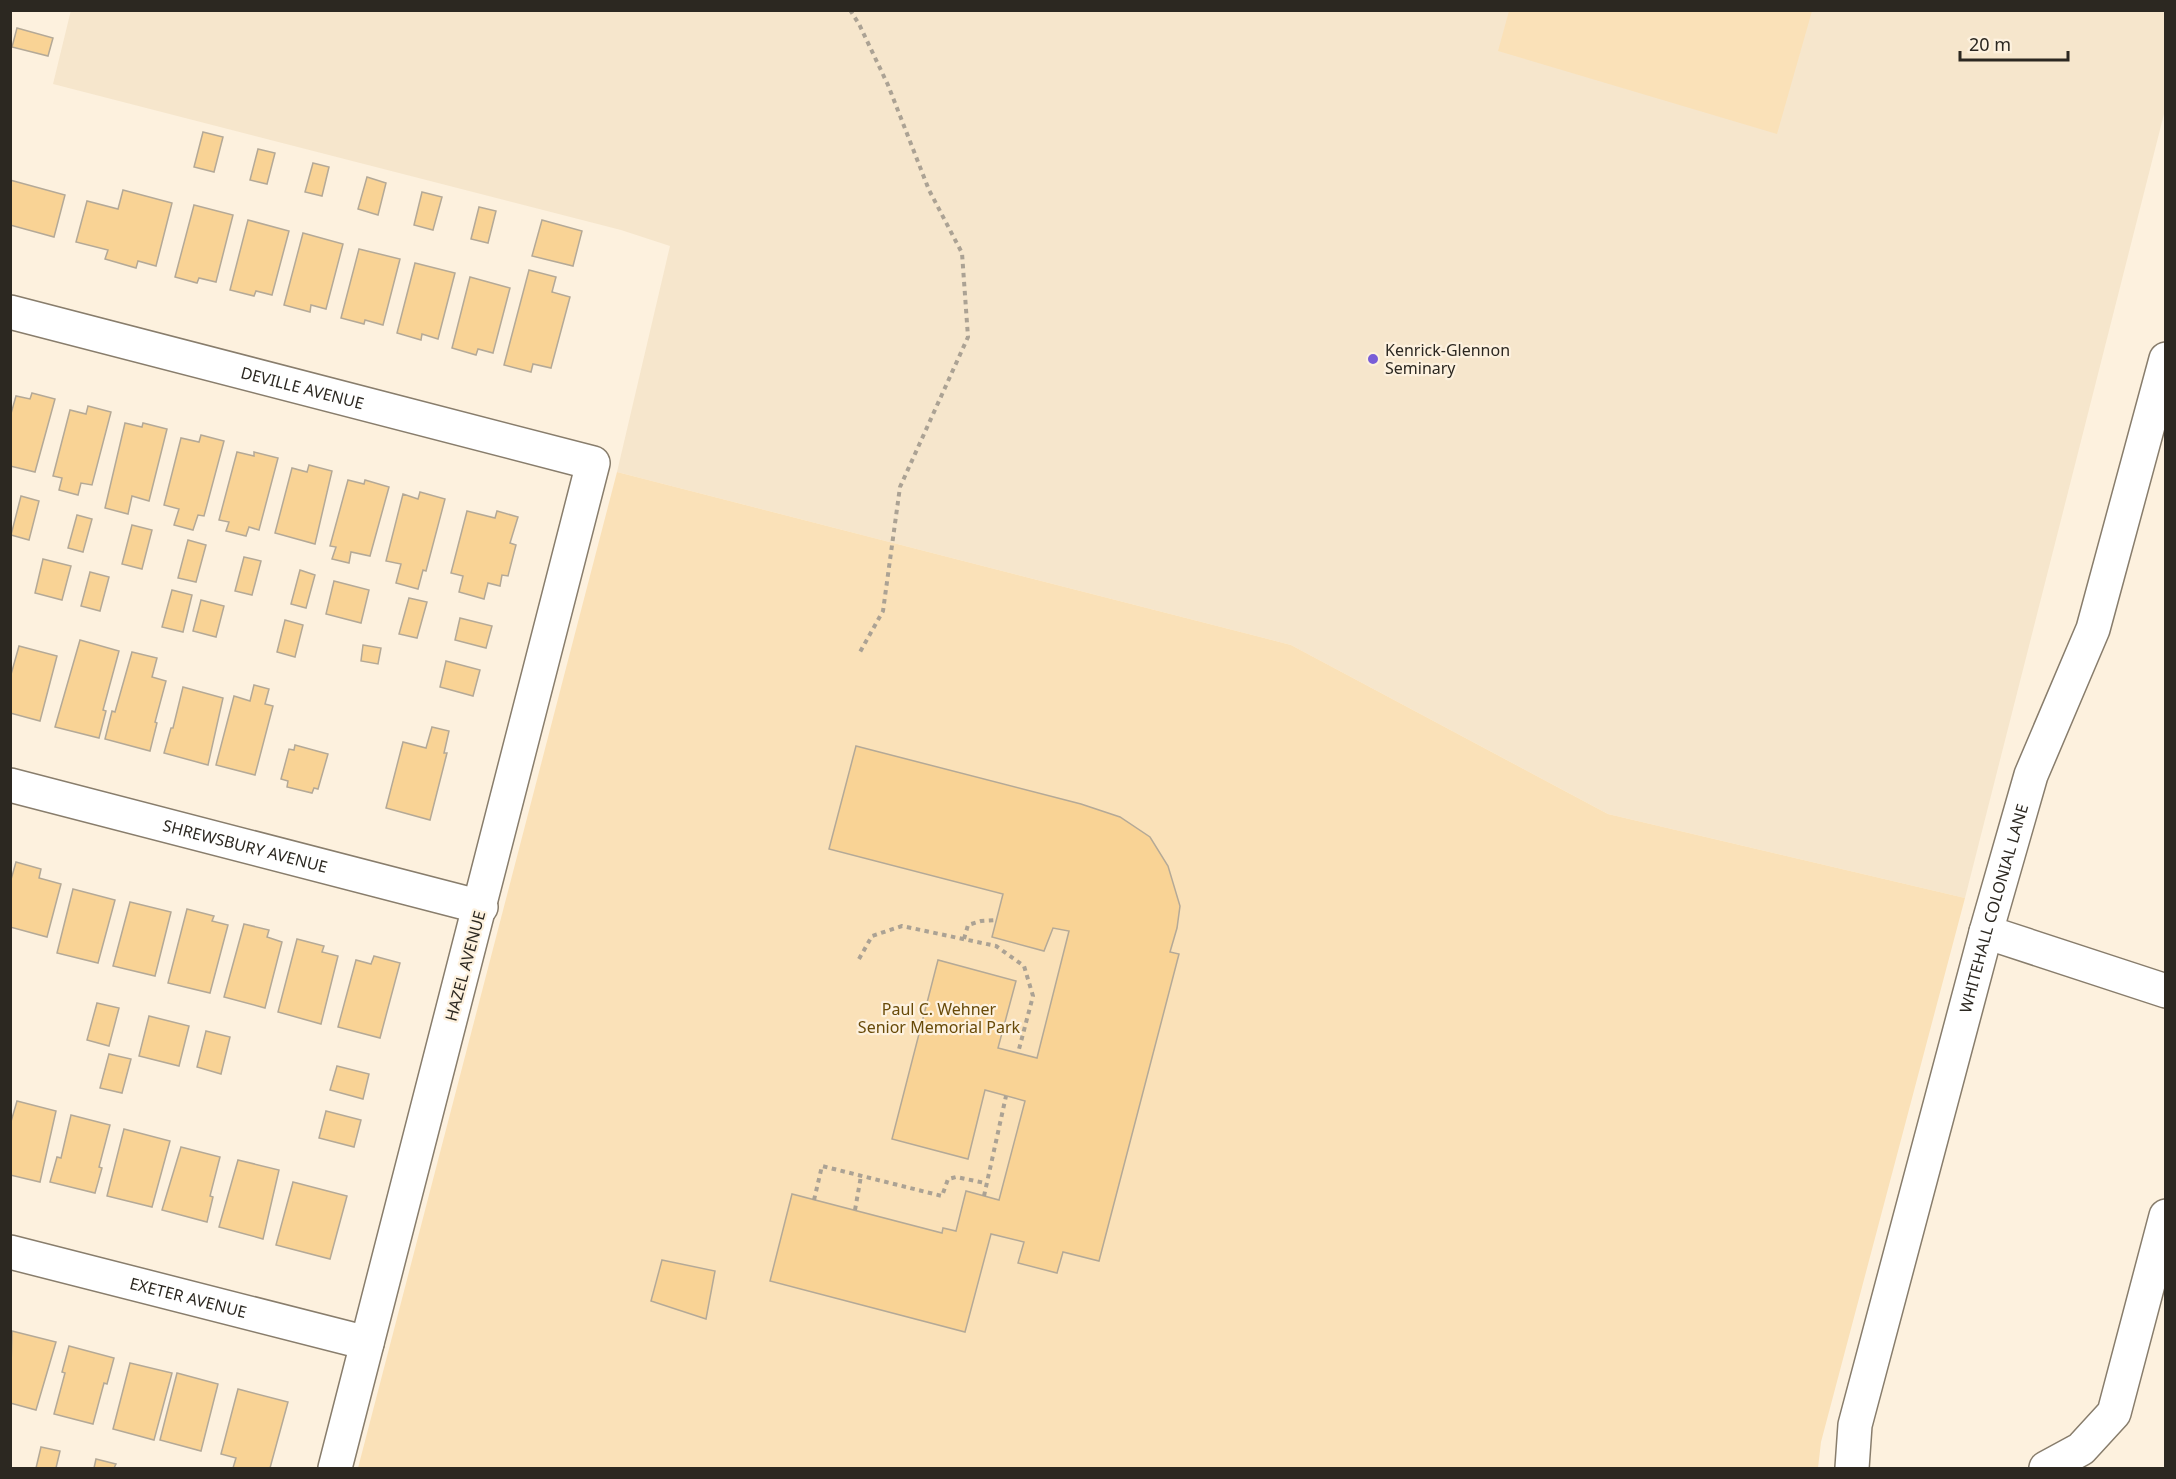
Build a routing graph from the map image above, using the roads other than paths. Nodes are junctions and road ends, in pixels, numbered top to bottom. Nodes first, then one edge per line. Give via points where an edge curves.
1 (10, 312) edge
2 (2166, 359) edge
3 (593, 463) joint
4 (10, 785) edge
5 (481, 907) junction
6 (1986, 932) junction
7 (2166, 991) edge
8 (2166, 1216) edge
9 (10, 1252) edge
10 (367, 1343) junction
11 (335, 1468) edge
12 (1852, 1468) edge
13 (2046, 1468) edge

1 - 3 street, DEVILLE AVENUE
2 - 6 street, WHITEHALL COLONIAL LANE via 2093,629 2031,776
3 - 5 street, HAZEL AVENUE
4 - 5 street, SHREWSBURY AVENUE
5 - 10 street, HAZEL AVENUE
6 - 7 street
6 - 12 street, WHITEHALL COLONIAL LANE via 1855,1425
8 - 13 street via 2114,1413 2081,1449
9 - 10 street, EXETER AVENUE
10 - 11 street, HAZEL AVENUE

